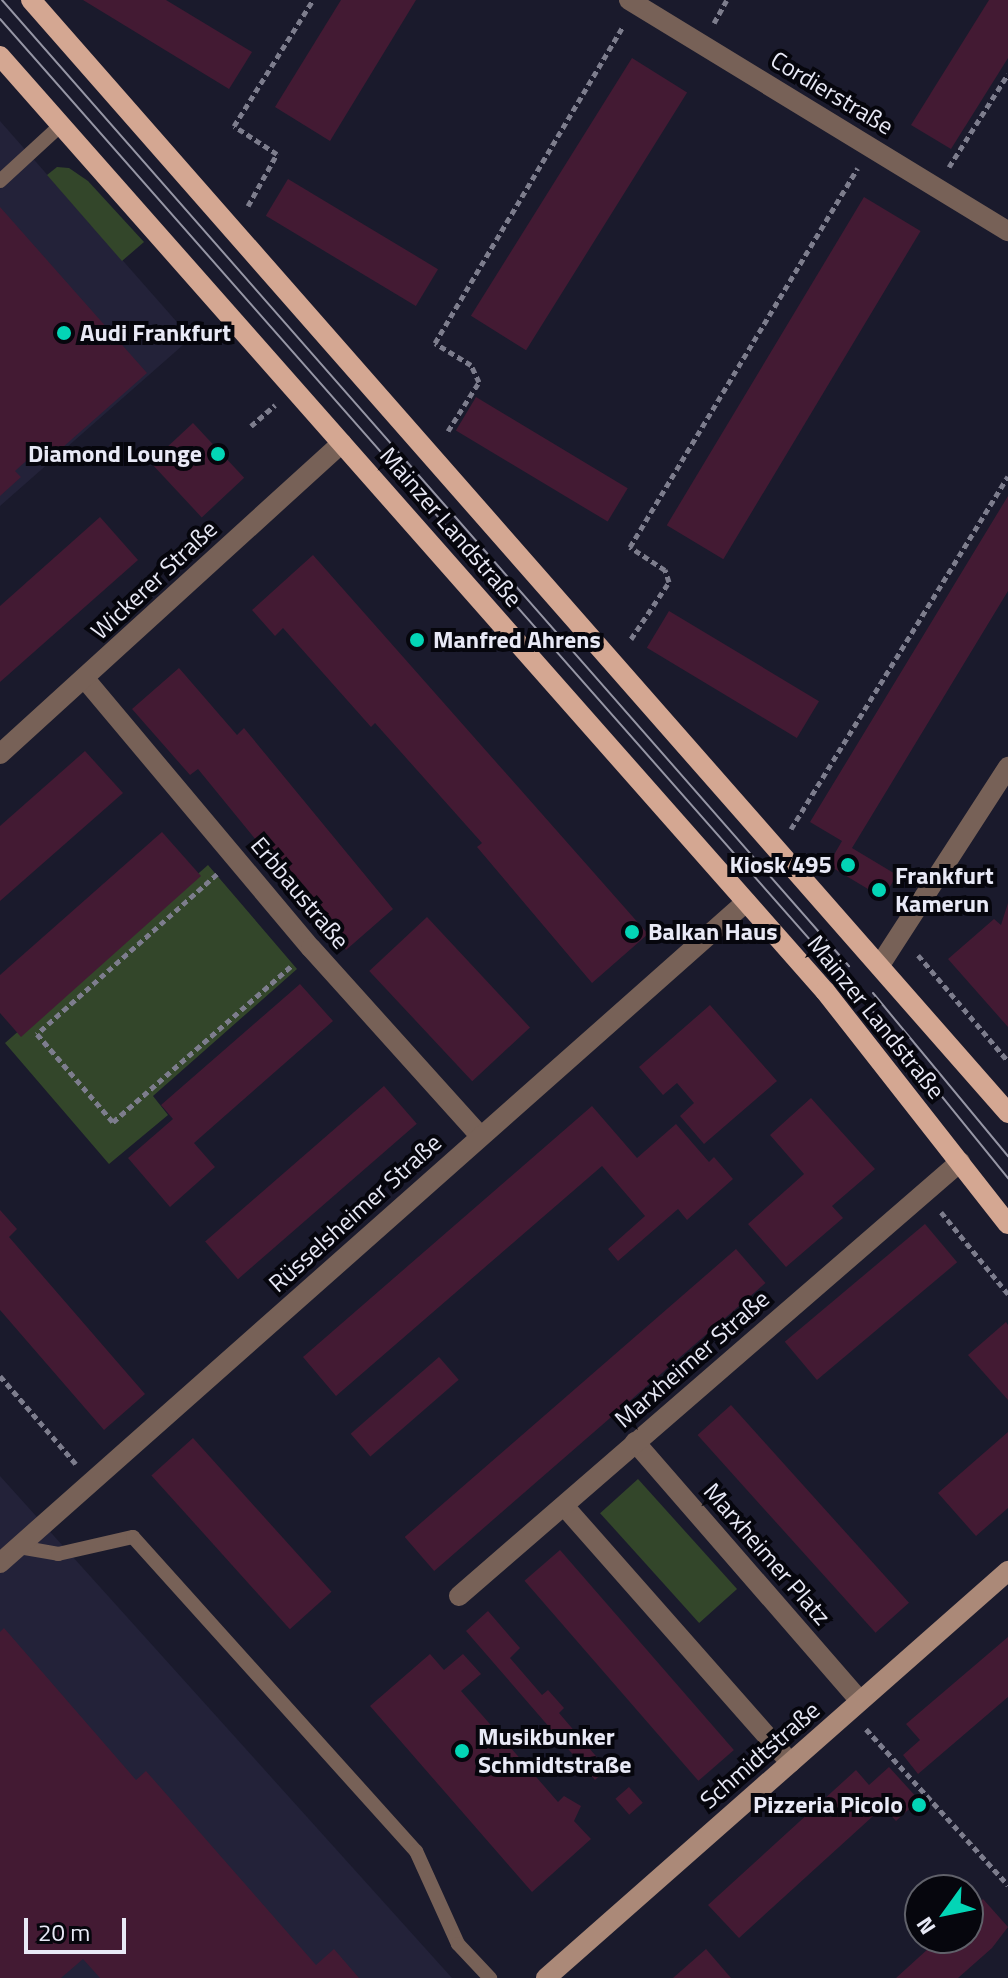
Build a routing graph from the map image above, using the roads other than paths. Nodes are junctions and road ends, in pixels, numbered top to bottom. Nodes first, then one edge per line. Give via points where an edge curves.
1 (31, 0) edge
2 (632, 2) edge
3 (0, 56) edge
4 (61, 125) junction
5 (0, 181) edge
6 (1008, 231) edge
7 (342, 443) junction
8 (85, 679) junction
9 (0, 754) edge
10 (1008, 767) edge
11 (746, 902) junction
12 (880, 965) junction
13 (1008, 1113) edge
14 (480, 1136) junction
15 (960, 1162) junction
16 (1008, 1224) edge
17 (635, 1442) junction
18 (565, 1507) junction
19 (19, 1547) junction
20 (0, 1563) edge
21 (1008, 1571) edge
22 (459, 1596) dead end
23 (854, 1705) junction
24 (791, 1763) junction
25 (490, 1978) edge
26 (546, 1978) edge

1 - 12 main road, Mainzer Landstraße
2 - 6 street, Cordierstraße
3 - 4 main road, Mainzer Landstraße
4 - 5 lane
4 - 7 main road, Mainzer Landstraße
7 - 8 street, Wickerer Straße
7 - 11 main road, Mainzer Landstraße
8 - 9 street, Wickerer Straße
8 - 14 street, Erbbaustraße via 311,948
10 - 12 street
11 - 14 street, Rüsselsheimer Straße
11 - 15 main road, Mainzer Landstraße via 825,991
12 - 13 main road, Mainzer Landstraße
14 - 19 street, Rüsselsheimer Straße
15 - 16 main road, Mainzer Landstraße
15 - 17 street, Marxheimer Straße
17 - 18 street, Marxheimer Straße
17 - 23 street, Marxheimer Platz
18 - 22 street, Marxheimer Straße
18 - 24 street
19 - 20 street, Rüsselsheimer Straße
19 - 25 lane via 58,1554 133,1537 416,1851 458,1944
21 - 23 main road, Schmidtstraße
23 - 24 main road, Schmidtstraße
24 - 26 main road, Schmidtstraße

